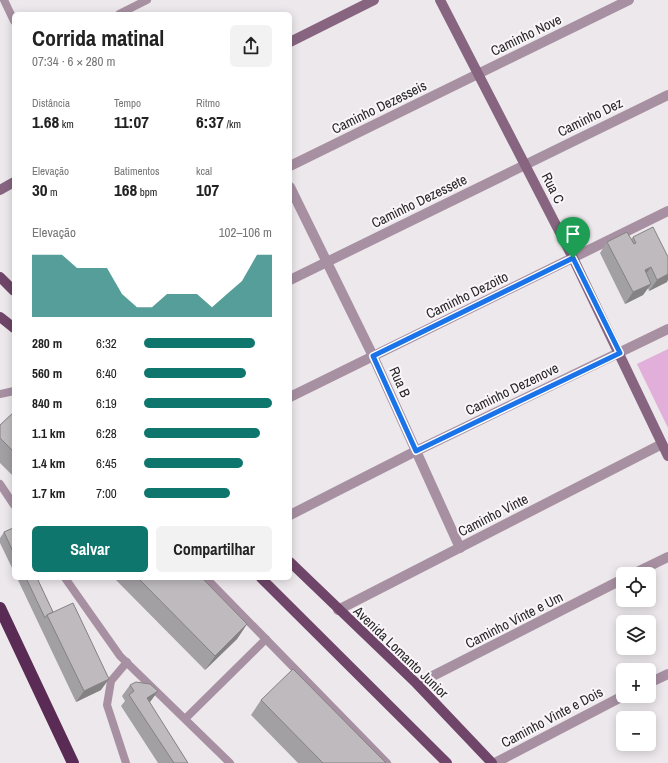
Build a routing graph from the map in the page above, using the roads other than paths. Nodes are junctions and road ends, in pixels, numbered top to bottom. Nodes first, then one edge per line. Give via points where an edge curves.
1 (4, 0) edge
2 (147, 0) edge
3 (374, 0) edge
4 (440, 0) edge
5 (629, 0) edge
6 (123, 12) edge
7 (12, 17) edge
8 (292, 41) edge
9 (479, 74) junction
10 (668, 95) edge
11 (292, 165) edge
12 (525, 165) junction
13 (12, 183) edge
14 (0, 190) edge
15 (292, 191) edge
16 (668, 211) edge
17 (573, 258) junction
18 (326, 262) junction
19 (0, 277) edge
20 (292, 279) edge
21 (12, 289) edge
22 (0, 317) edge
23 (12, 326) edge
24 (668, 329) edge
25 (620, 353) junction
26 (373, 356) junction
27 (12, 391) edge
28 (0, 394) edge
29 (292, 396) edge
30 (662, 444) junction
31 (416, 451) junction
32 (668, 456) edge
33 (0, 484) edge
34 (12, 502) edge
35 (292, 514) edge
36 (460, 548) junction
37 (668, 557) edge
38 (292, 564) edge
39 (647, 567) edge
40 (66, 580) edge
41 (208, 580) edge
42 (262, 580) edge
43 (616, 583) edge
44 (0, 608) edge
45 (338, 610) junction
46 (266, 639) junction
47 (127, 662) junction
48 (668, 674) edge
49 (656, 680) edge
50 (416, 684) junction
51 (616, 700) edge
52 (186, 718) junction
53 (73, 763) edge
54 (126, 763) edge
55 (230, 763) edge
56 (387, 763) edge
57 (447, 763) edge
58 (492, 763) edge
59 (495, 763) edge

1 - 7 lane
2 - 6 lane
3 - 8 street
4 - 9 street, Rua C
5 - 9 street, Caminho Nove
9 - 11 street, Caminho Dezesseis
9 - 12 street, Rua C
10 - 12 street, Caminho Dez
12 - 17 street, Rua C
12 - 18 street, Caminho Dezessete
13 - 14 street
15 - 18 street, Rua B
16 - 17 street, Caminho Dezoito
17 - 25 street, Rua C
17 - 26 street, Caminho Dezoito
18 - 20 street, Caminho Dezessete
18 - 26 street, Rua B
19 - 21 main road
22 - 23 main road
24 - 25 street, Caminho Dezenove
25 - 30 street, Rua C
25 - 31 street, Caminho Dezenove
26 - 29 street, Caminho Dezoito
26 - 31 street, Rua B
27 - 28 lane
30 - 32 street, Rua C
30 - 36 street, Caminho Vinte
31 - 35 street, Caminho Dezenove
31 - 36 street, Rua B
33 - 34 lane
36 - 45 street, Caminho Vinte
37 - 39 street
38 - 45 main road, Avenida Lomanto Junior
40 - 47 lane via 108,640
41 - 46 lane
42 - 57 main road
43 - 50 street, Caminho Vinte e Um
44 - 53 highway
45 - 50 main road, Avenida Lomanto Junior
46 - 52 lane
46 - 56 lane
47 - 52 lane
47 - 54 lane via 111,681 107,705
48 - 49 street
50 - 58 main road, Avenida Lomanto Junior
51 - 59 street, Caminho Vinte e Dois
52 - 55 lane

